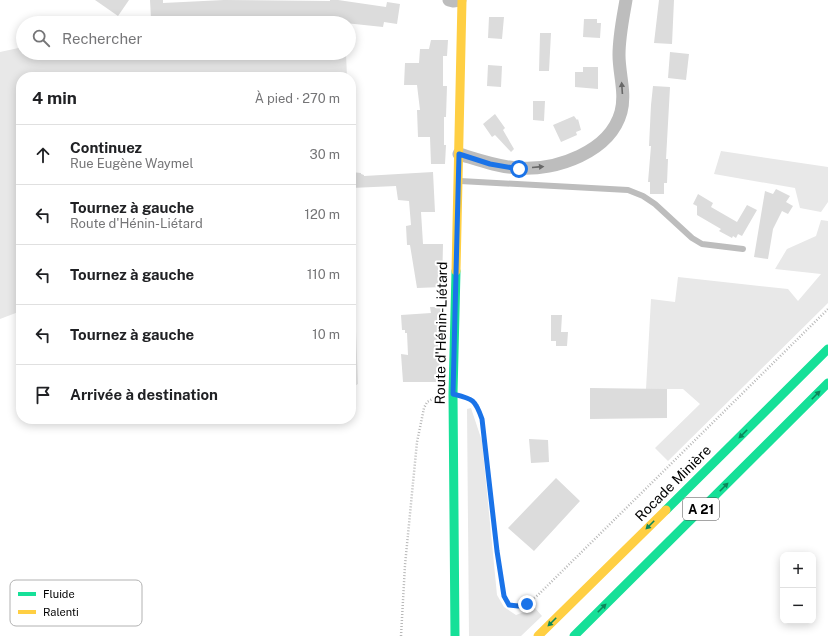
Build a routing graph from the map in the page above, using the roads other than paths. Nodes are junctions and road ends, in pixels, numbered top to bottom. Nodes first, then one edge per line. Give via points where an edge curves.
1 (448, 0) edge
2 (461, 0) edge
3 (626, 0) edge
4 (459, 154) junction
5 (458, 181) junction
6 (743, 249) dead end
7 (828, 349) edge
8 (828, 383) edge
9 (455, 636) edge
10 (538, 636) edge
11 (574, 636) edge

1 - 2 street
2 - 4 main road, Route d'Hénin-Liétard
4 -> 3 street via 490,164 519,169 563,163 602,143 613,130 621,112 623,95 619,55
4 - 5 main road, Route d'Hénin-Liétard
5 - 6 lane via 628,190 655,204 702,244
5 - 9 main road, Route d'Hénin-Liétard via 453,394
7 -> 10 main road, Rocade Minière / A 21
11 -> 8 main road, A 21

